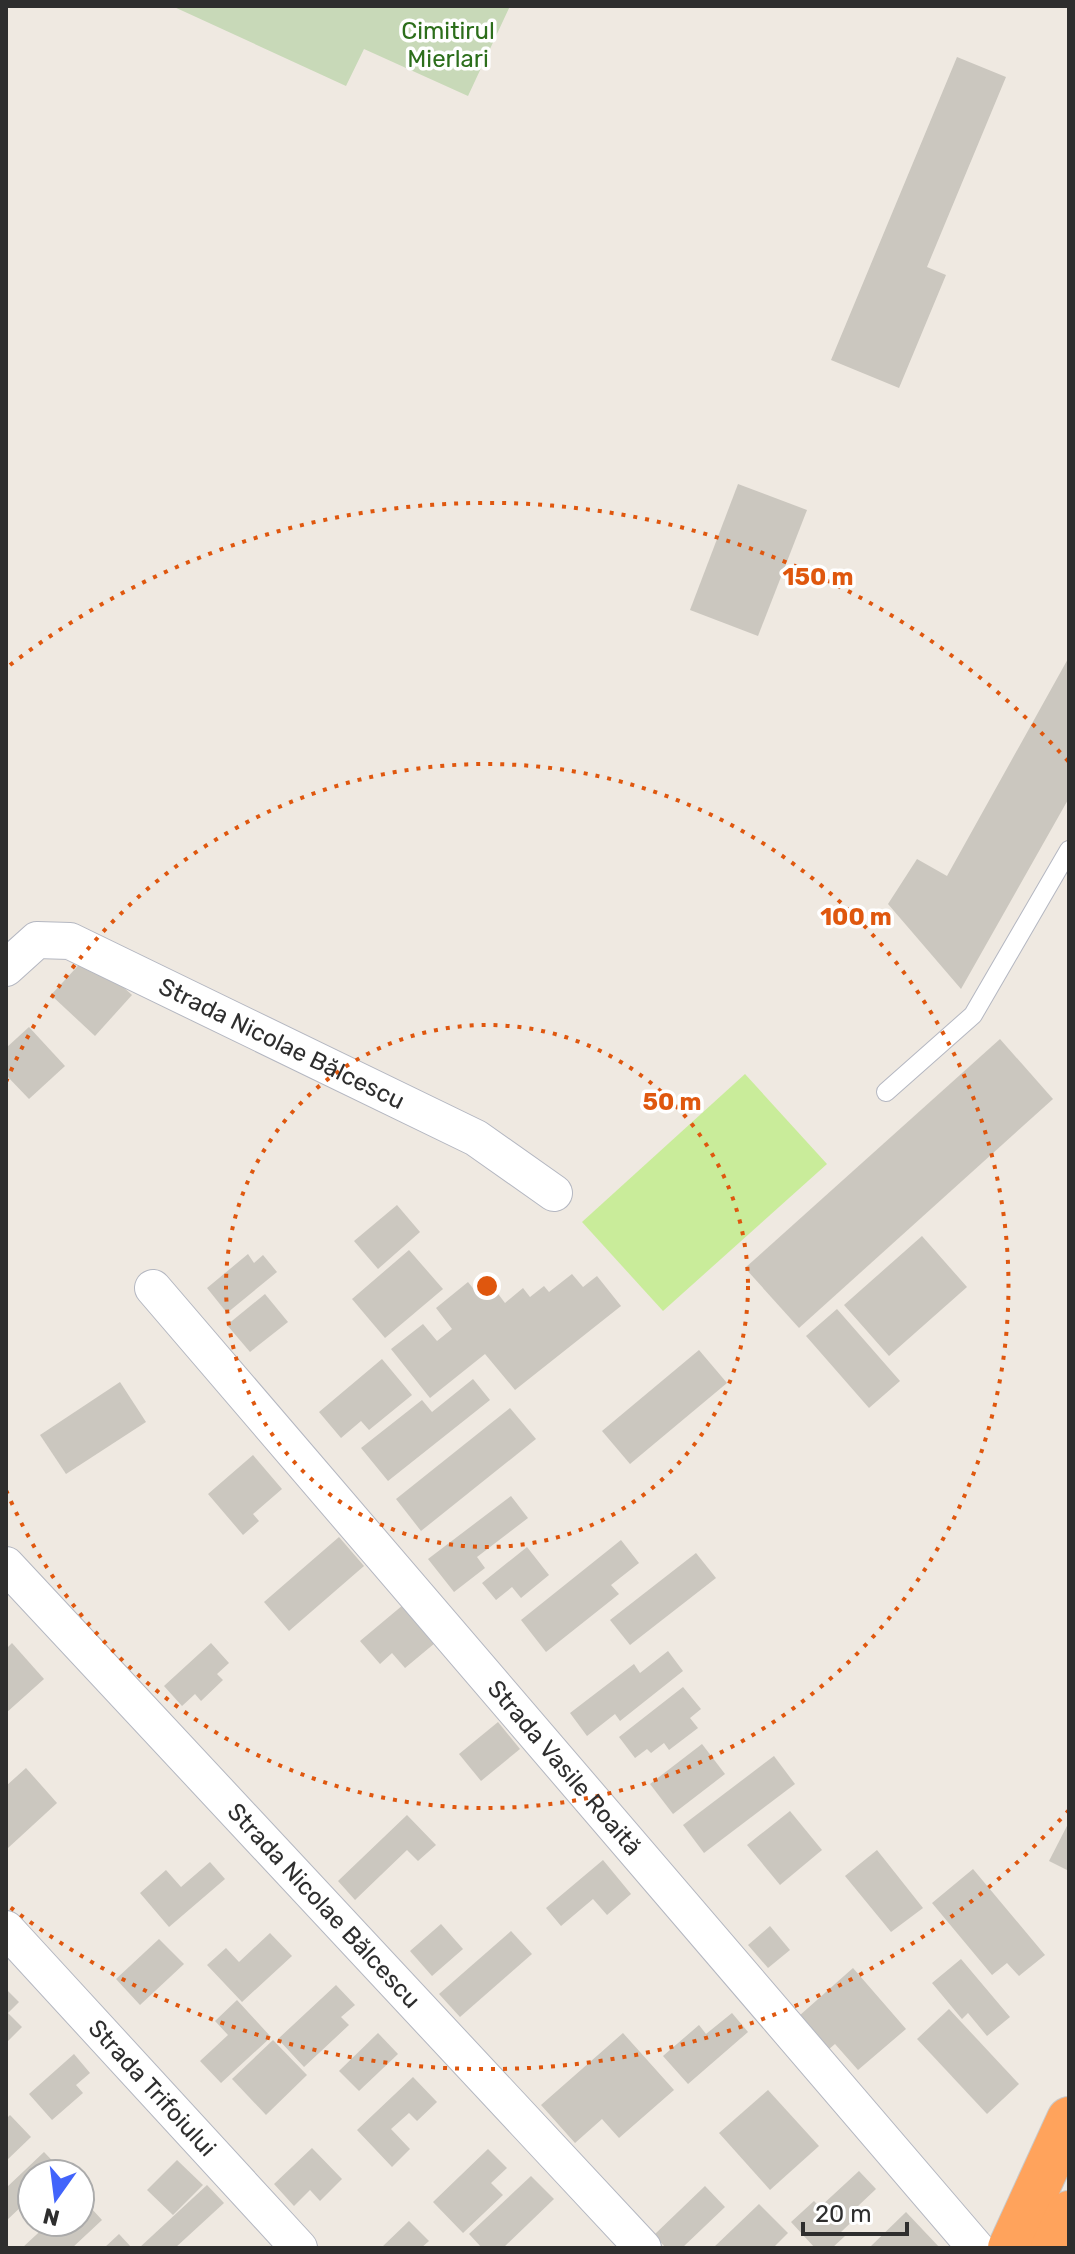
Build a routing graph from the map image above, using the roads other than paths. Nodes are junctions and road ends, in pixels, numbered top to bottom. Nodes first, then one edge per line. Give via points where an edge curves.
1 (1069, 850) edge
2 (6, 968) edge
3 (886, 1092) dead end
4 (554, 1193) dead end
5 (153, 1288) dead end
6 (6, 1565) edge
7 (6, 1929) edge
8 (1069, 2119) edge
9 (1069, 2213) edge
10 (299, 2248) edge
11 (643, 2248) edge
12 (976, 2248) edge
13 (1010, 2248) edge
14 (1053, 2248) edge

1 - 3 lane via 973,1015
2 - 4 street, Strada Nicolae Bălcescu via 37,940 70,941 476,1138
5 - 12 street, Strada Vasile Roaită
6 - 11 street, Strada Nicolae Bălcescu
7 - 10 street, Strada Trifoiului
8 - 13 highway
9 - 14 highway

